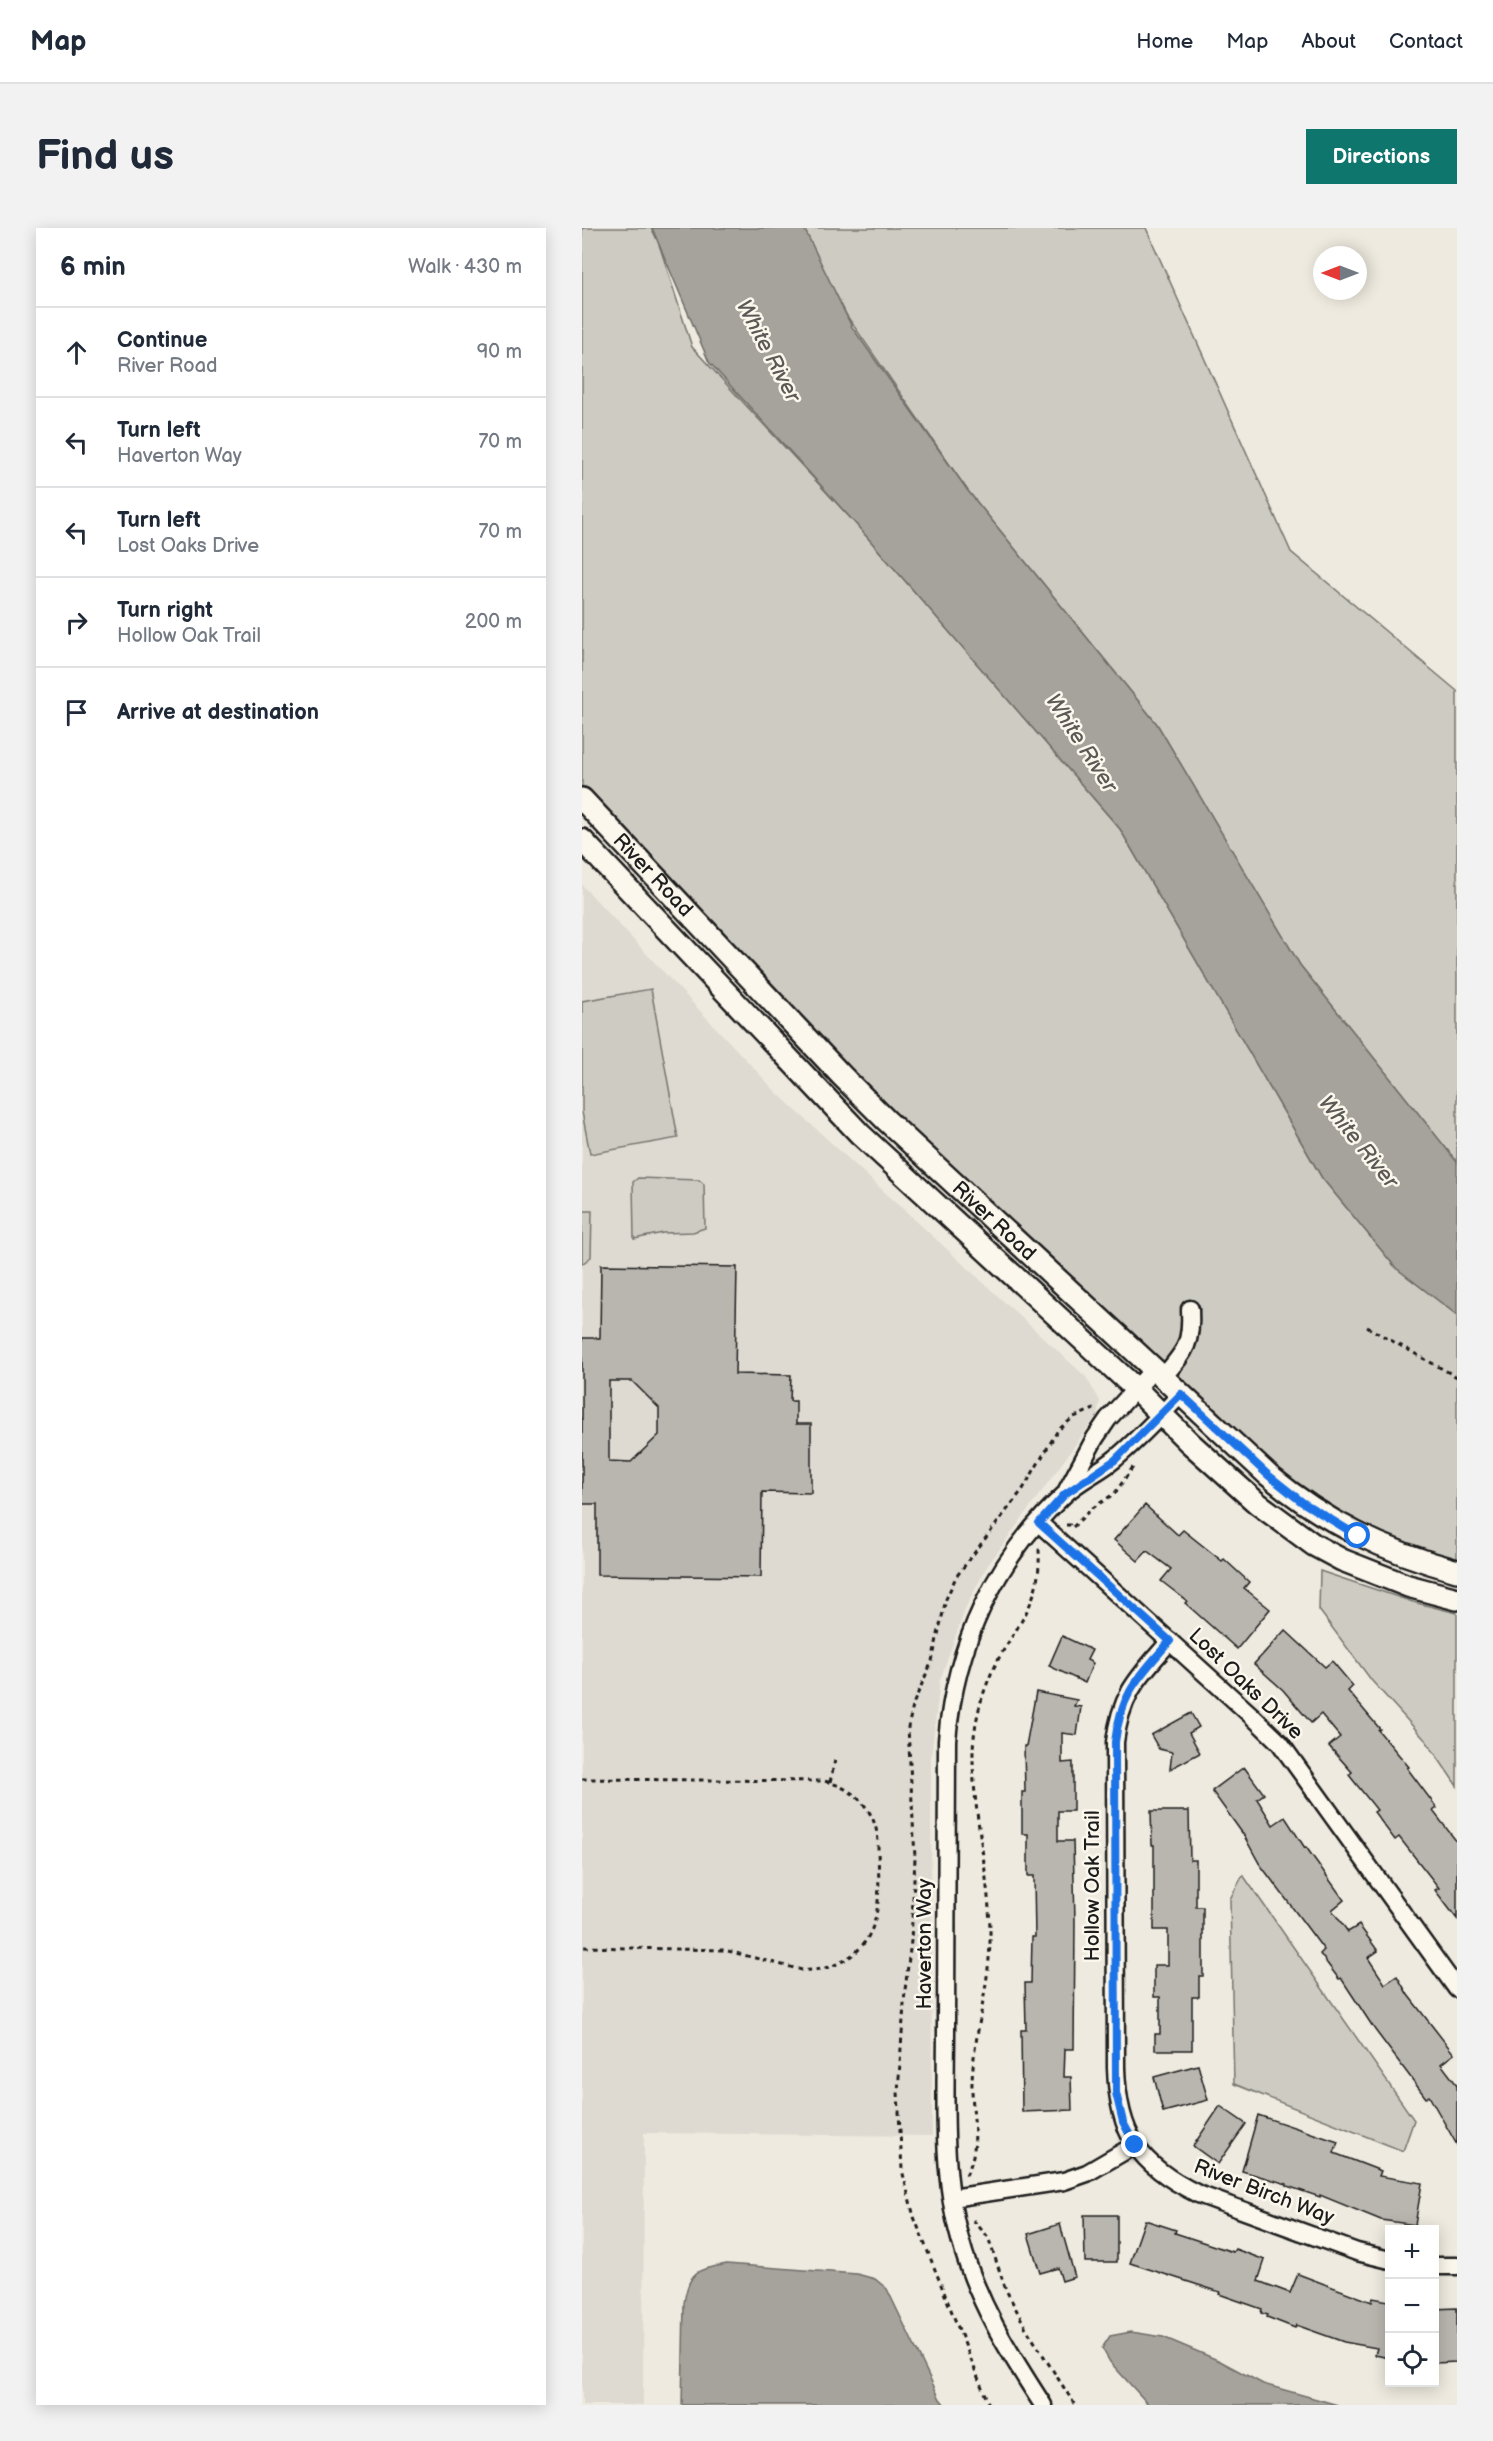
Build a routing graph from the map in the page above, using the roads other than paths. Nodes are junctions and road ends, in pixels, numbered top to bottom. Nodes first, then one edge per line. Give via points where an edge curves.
1 (582, 799) edge
2 (582, 840) edge
3 (1191, 1309) dead end
4 (1158, 1373) junction
5 (1136, 1389) junction
6 (1181, 1394) junction
7 (1161, 1415) junction
8 (1065, 1494) junction
9 (1039, 1523) junction
10 (1457, 1571) edge
11 (1457, 1599) edge
12 (1170, 1641) junction
13 (1457, 1989) edge
14 (1135, 2145) junction
15 (960, 2197) junction
16 (1385, 2259) edge
17 (1439, 2266) edge
18 (1457, 2266) edge
19 (1043, 2405) edge

1 - 4 main road, River Road via 842,1076
2 - 5 main road, River Road via 860,1134
3 - 4 street, Haverton Way via 1192,1332 1185,1351
4 - 5 street, Haverton Way
4 - 6 main road, River Road
5 - 7 main road, River Road
5 - 8 street, Haverton Way via 1095,1438
6 - 7 street, Haverton Way
6 - 10 main road, River Road via 1268,1475 1310,1508 1392,1551
7 - 8 street, Haverton Way via 1115,1460
7 - 11 main road, River Road via 1257,1503 1314,1545 1376,1575
8 - 9 street, Haverton Way
9 - 12 street, Lost Oaks Drive
9 - 15 street, Haverton Way via 1019,1545 979,1614 964,1650 950,1708 946,2068 948,2160
12 - 13 street, Lost Oaks Drive via 1280,1743
12 - 14 street, Hollow Oak Trail via 1126,1696 1115,1742 1116,2093 1123,2122
14 - 15 street via 1087,2173 1064,2181
14 - 16 street, River Birch Way via 1156,2170 1198,2194
15 - 19 street, Haverton Way via 959,2238 972,2278 1002,2341
17 - 18 street

